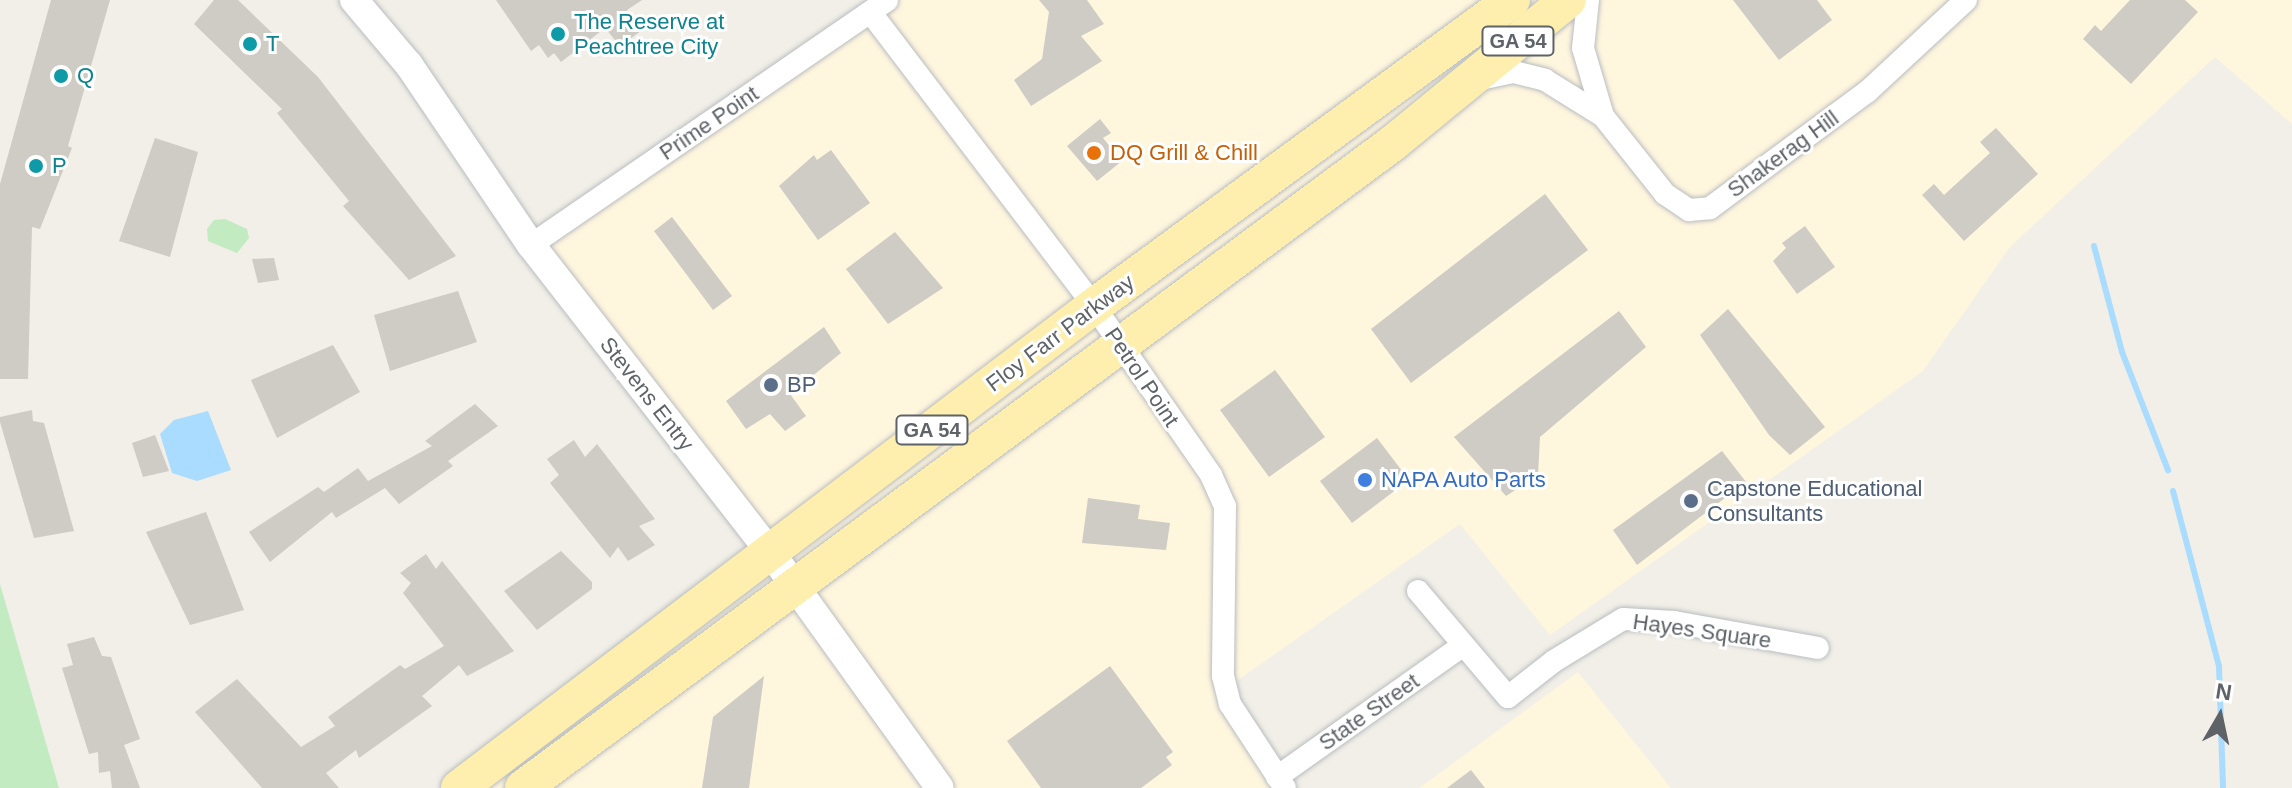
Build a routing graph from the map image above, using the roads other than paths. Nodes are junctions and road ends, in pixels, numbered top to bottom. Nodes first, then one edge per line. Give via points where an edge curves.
1 (354, 0) edge
2 (1512, 0) edge
3 (1568, 0) edge
4 (1588, 0) edge
5 (1966, 0) edge
6 (879, 6) edge
7 (1469, 82) junction
8 (1603, 116) junction
9 (531, 245) junction
10 (1094, 306) junction
11 (1119, 343) junction
12 (771, 553) junction
13 (795, 586) junction
14 (1418, 591) dead end
15 (1462, 646) junction
16 (1818, 648) dead end
17 (1281, 783) edge
18 (938, 787) edge
19 (459, 788) edge
20 (523, 788) edge

1 - 9 street, Stevens Entry via 409,65
2 - 10 main road, Floy Farr Parkway / GA 54
3 - 7 main road, Floy Farr Parkway / GA 54
4 - 8 street, Shakerag Hill via 1583,48
5 - 8 street, Shakerag Hill via 1867,92 1710,208 1689,210 1665,194
6 - 9 street, Prime Point
6 - 10 street, Petrol Point
7 - 8 street, Shakerag Hill via 1514,72 1535,77
7 - 11 main road, Floy Farr Parkway / GA 54
9 - 12 street, Stevens Entry
10 - 11 street, Petrol Point
10 - 12 main road, Floy Farr Parkway / GA 54
11 - 13 main road, Floy Farr Parkway / GA 54
11 - 17 street, Petrol Point via 1211,475 1225,506 1223,676 1230,704
12 - 13 street, Stevens Entry
12 - 19 main road, Floy Farr Parkway / GA 54
13 - 18 street, Stevens Entry
13 - 20 main road, Floy Farr Parkway
14 - 15 street, Hayes Square
15 - 16 street, Hayes Square via 1508,697 1623,619 1674,622
15 - 17 street, State Street

